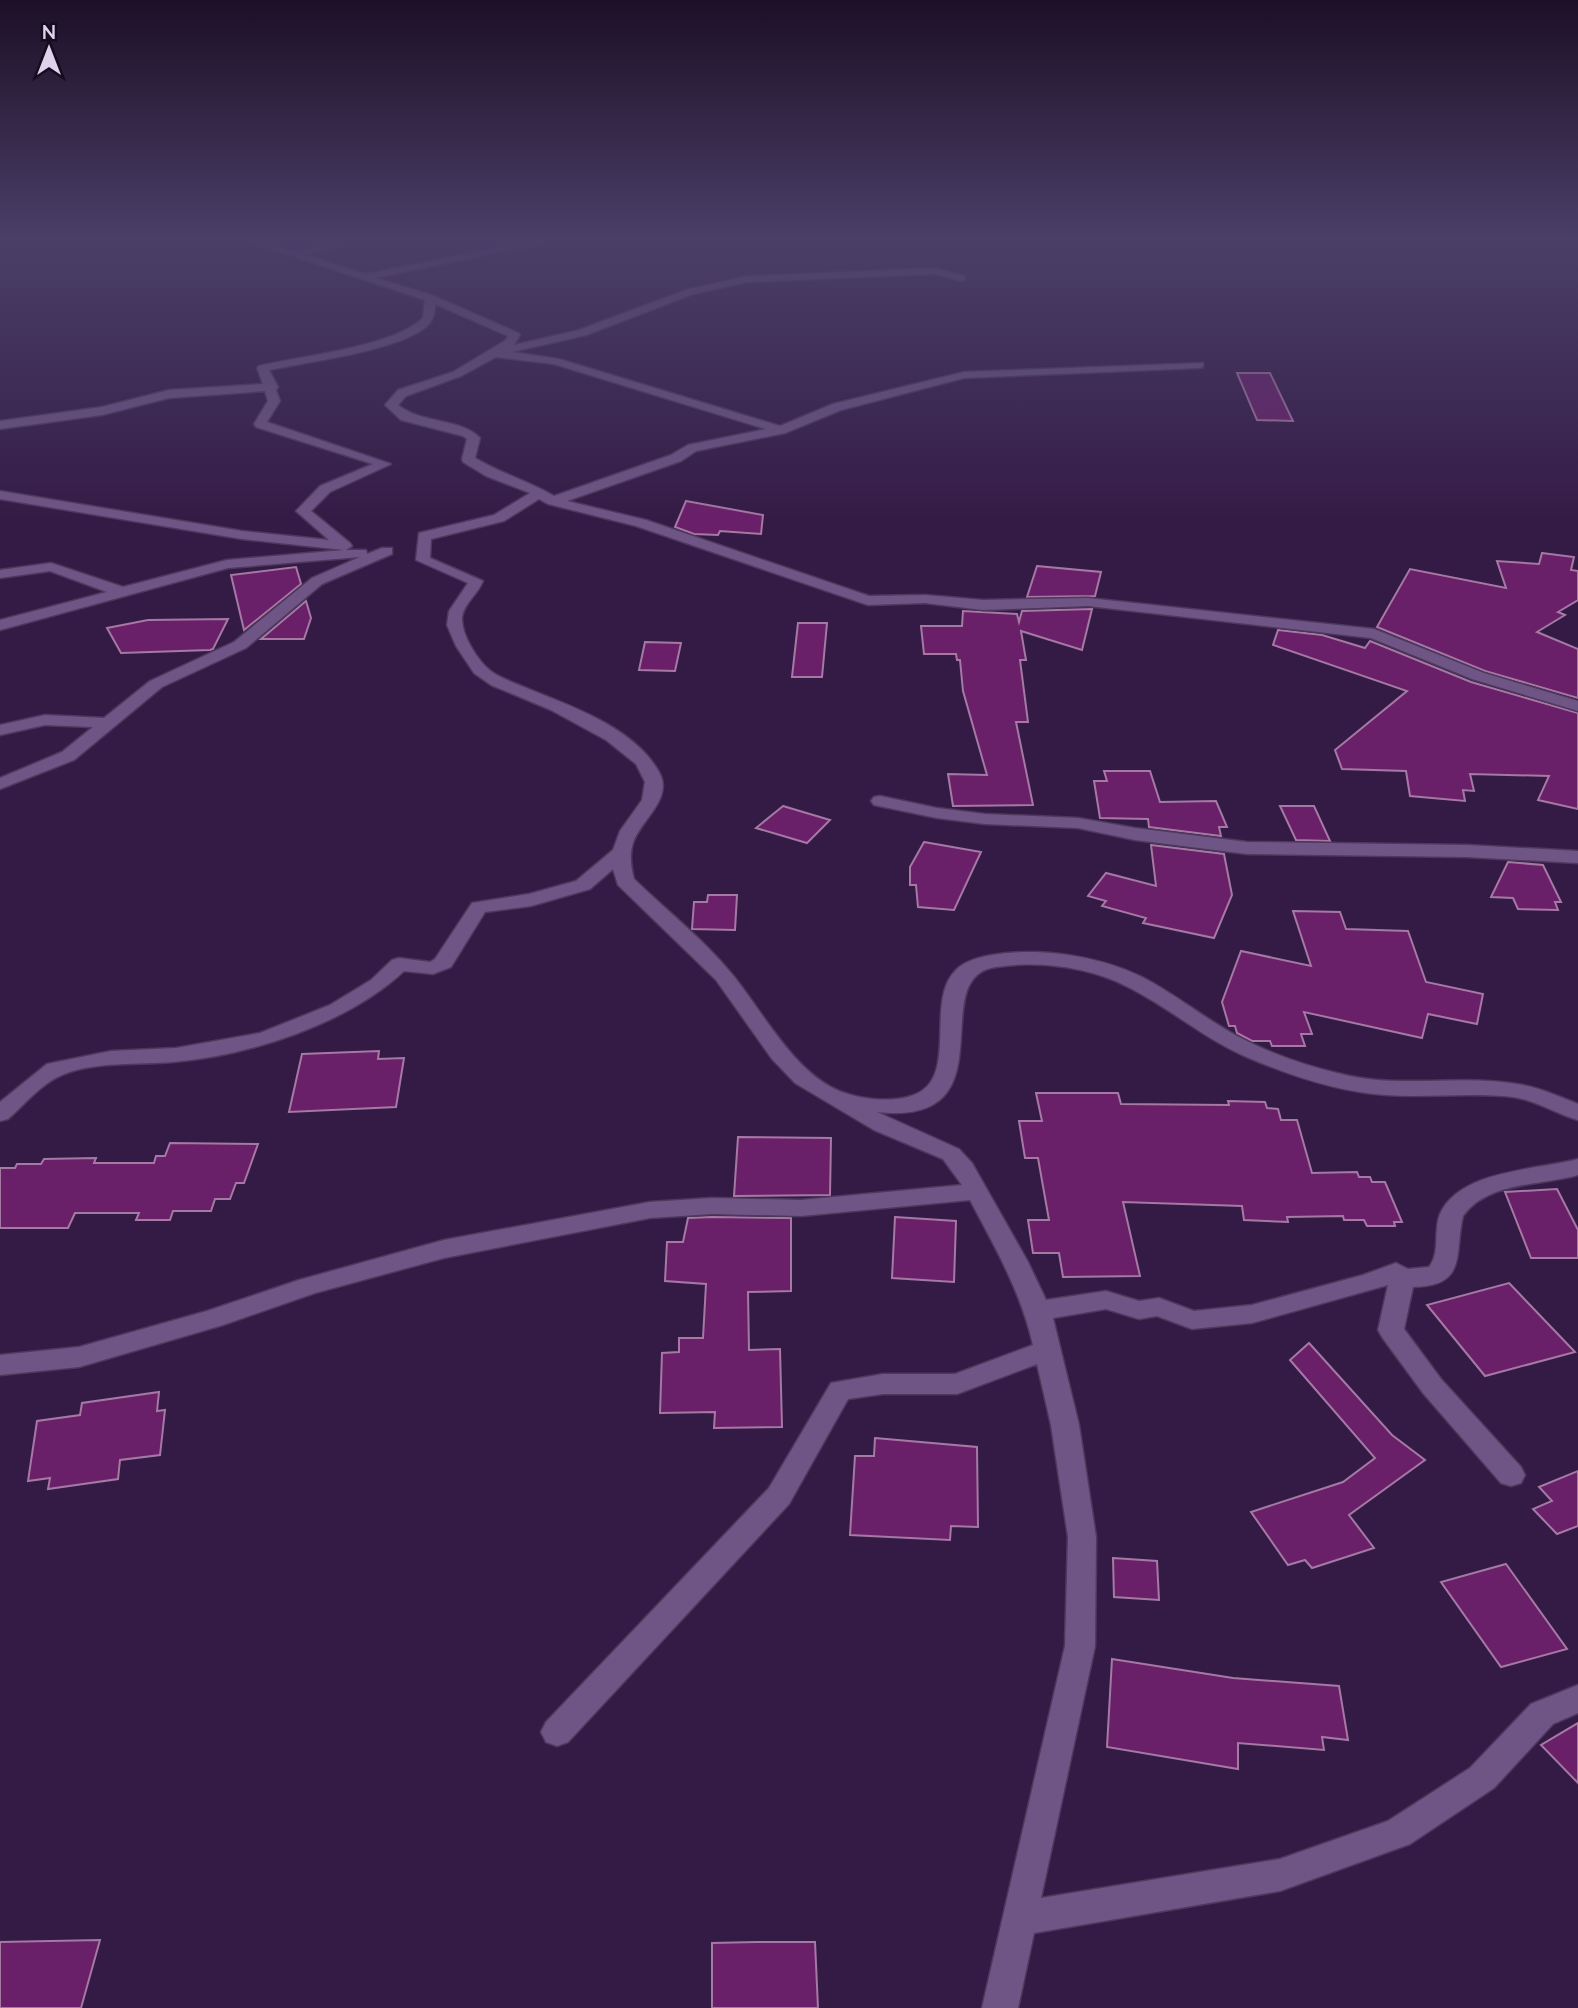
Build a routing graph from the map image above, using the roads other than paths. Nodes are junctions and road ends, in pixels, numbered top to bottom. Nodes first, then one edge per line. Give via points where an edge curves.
1 (400, 335) edge
2 (513, 335) edge
3 (575, 335) edge
4 (493, 354) junction
5 (1199, 365) dead end
6 (272, 387) junction
7 (0, 425) edge
8 (781, 430) junction
9 (0, 495) edge
10 (546, 497) junction
11 (345, 546) junction
12 (387, 551) junction
13 (0, 574) edge
14 (124, 593) junction
15 (0, 625) edge
16 (1578, 706) edge
17 (108, 723) junction
18 (0, 730) edge
19 (0, 784) edge
20 (880, 801) dead end
21 (622, 851) junction
22 (1578, 857) edge
23 (837, 1100) junction
24 (1578, 1113) edge
25 (0, 1114) edge
26 (1578, 1167) edge
27 (977, 1191) junction
28 (1402, 1278) junction
29 (1038, 1310) junction
30 (1049, 1349) junction
31 (0, 1365) edge
32 (1511, 1475) dead end
33 (1578, 1699) edge
34 (557, 1732) dead end
35 (1018, 1919) junction
36 (1000, 2008) edge

1 - 6 street via 263,368
2 - 4 street via 511,342
3 - 4 street
4 - 8 street via 555,361
4 - 10 street via 457,374 402,393 391,405 405,417 467,433 474,438 468,459
5 - 8 street via 964,375 836,407
6 - 7 street via 169,394 102,411
6 - 11 street via 274,401 260,424 385,464 325,489 303,511
8 - 10 street via 692,448 676,458
9 - 11 street via 242,535
10 - 16 street via 641,523 868,601 925,599 983,605 1088,601 1374,634 1478,676
10 - 21 street via 499,517 424,536 423,560 477,581 459,606 454,629 480,670 615,738 650,773 654,787 651,802 624,839
11 - 12 street
12 - 14 street via 227,564
12 - 17 street via 317,581 240,645 156,684
13 - 14 street via 51,567
14 - 15 street
17 - 18 street via 45,720
17 - 19 street via 68,757
20 - 22 street via 937,813 1078,823 1247,848
21 - 23 street via 625,881 723,976 803,1078
21 - 25 street via 583,885 531,900 479,906 444,963 433,968 399,964 378,984 309,1022 265,1038 176,1055 111,1058 55,1069
23 - 24 street via 904,1106 937,1093 951,1056 951,1003 959,981 978,964 1015,959 1092,966 1134,982 1246,1049 1345,1082 1391,1088 1516,1090
23 - 27 street via 951,1154
26 - 28 street via 1470,1195 1448,1221 1450,1244 1446,1262 1436,1276
27 - 29 street
27 - 31 street via 801,1208 650,1210 444,1249 79,1357
28 - 29 street via 1396,1272 1252,1314 1192,1320 1159,1307 1139,1310 1106,1300
28 - 32 street via 1391,1330 1432,1386
29 - 30 street
30 - 34 street via 957,1384 883,1384 839,1390 779,1496
30 - 35 street via 1082,1536 1080,1646
33 - 35 street via 1542,1714 1482,1778 1398,1833 1280,1875
35 - 36 street

